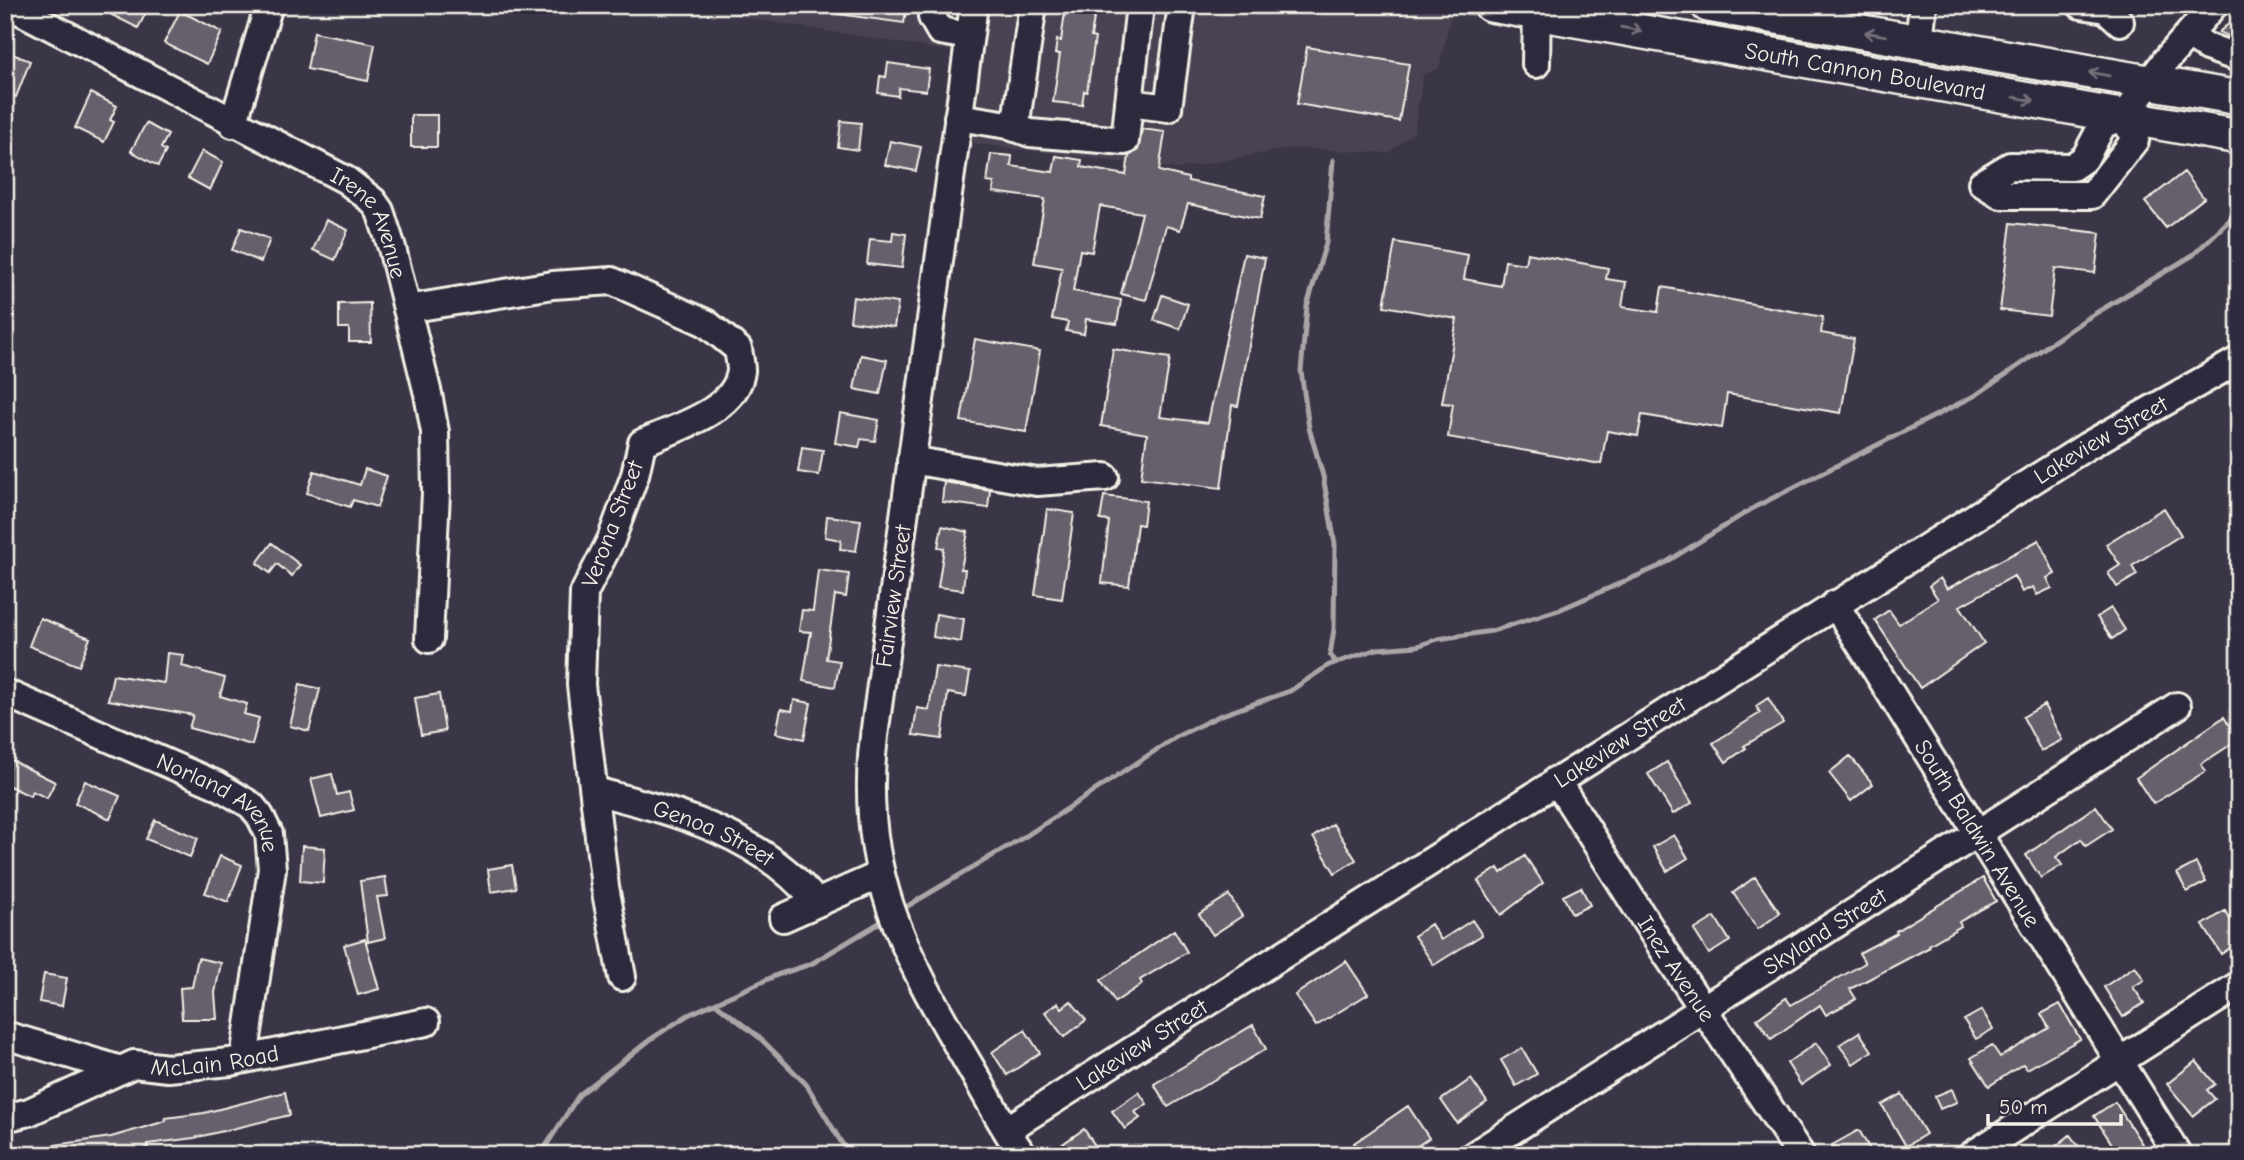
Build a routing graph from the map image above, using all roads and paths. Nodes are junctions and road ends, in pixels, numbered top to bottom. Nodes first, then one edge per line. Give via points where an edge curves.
1 (9, 5) edge
2 (269, 5) edge
3 (934, 5) edge
4 (974, 5) edge
5 (1033, 5) edge
6 (1140, 5) edge
7 (1182, 5) edge
8 (1491, 5) edge
9 (1708, 5) edge
10 (1923, 5) edge
11 (2081, 5) edge
12 (2214, 5) edge
13 (1537, 9) edge
14 (2120, 22) dead end
15 (2188, 34) junction
16 (970, 36) junction
17 (1919, 42) junction
18 (2239, 58) edge
19 (1536, 64) dead end
20 (2150, 83) junction
21 (2239, 98) edge
22 (1129, 103) junction
23 (958, 117) junction
24 (2123, 117) junction
25 (233, 124) junction
26 (1015, 128) junction
27 (2239, 136) edge
28 (407, 309) junction
29 (2239, 360) edge
30 (911, 460) junction
31 (1105, 477) dead end
32 (1835, 604) junction
33 (429, 639) dead end
34 (5, 693) edge
35 (2176, 706) dead end
36 (1556, 780) junction
37 (595, 791) junction
38 (1978, 831) junction
39 (880, 875) junction
40 (816, 902) junction
41 (783, 918) dead end
42 (622, 977) dead end
43 (2239, 986) edge
44 (1704, 1007) junction
45 (426, 1023) dead end
46 (5, 1035) edge
47 (244, 1059) junction
48 (2120, 1061) junction
49 (121, 1070) junction
50 (5, 1118) edge
51 (1007, 1129) junction
52 (1023, 1155) edge
53 (1474, 1155) edge
54 (1801, 1155) edge
55 (1972, 1155) edge
56 (2178, 1155) edge

1 - 25 street, Irene Avenue
2 - 25 street
3 - 16 street via 932,17 940,31
4 - 16 street, Fairview Street
5 - 26 street
6 - 22 street
7 - 22 street via 1168,107
8 - 13 main road, South Cannon Boulevard
17 -> 9 main road, South Cannon Boulevard
10 - 17 street
11 - 14 street via 2106,9
12 - 15 street
13 - 19 street
13 -> 24 main road, South Cannon Boulevard
15 - 18 street via 2207,47
15 - 20 street
16 - 23 street, Fairview Street
20 -> 17 main road, South Cannon Boulevard
20 - 21 main road, South Cannon Boulevard
20 - 24 street
22 - 26 street via 1125,141
23 - 26 street
23 - 30 street, Fairview Street
24 - 24 street via 2103,124 2085,158 2072,167 2010,166 1982,183 2001,195 2092,195 2135,140
24 - 27 main road, South Cannon Boulevard
25 - 28 street, Irene Avenue via 346,180 373,201 392,248
28 - 33 street, Irene Avenue via 435,432
28 - 37 street, Verona Street via 553,285 612,281 706,323 738,349 741,372 731,394 710,411 642,443 611,540 584,593 581,685
29 - 32 street, Lakeview Street via 2087,446
30 - 31 street via 1037,482
30 - 39 street, Fairview Street via 871,756 871,807
32 - 36 street, Lakeview Street
32 - 38 street, South Baldwin Avenue
34 - 47 street, Norland Avenue via 217,785 251,805 260,816 269,834 272,869
35 - 38 street, Skyland Street
36 - 44 street, Inez Avenue
36 - 51 street, Lakeview Street
37 - 40 street, Genoa Street via 679,812 735,837 776,864
37 - 42 street, Verona Street via 605,887
38 - 44 street, Skyland Street
38 - 48 street, South Baldwin Avenue
39 - 40 street
39 - 51 street, Fairview Street via 907,953
40 - 41 street
43 - 48 street
44 - 53 street, Skyland Street
44 - 54 street, Inez Avenue
45 - 47 street, McLain Road
46 - 49 street, McLain Road
47 - 49 street, McLain Road via 168,1069 134,1064
48 - 55 street
48 - 56 street, South Baldwin Avenue
49 - 50 street
51 - 52 street, Fairview Street

